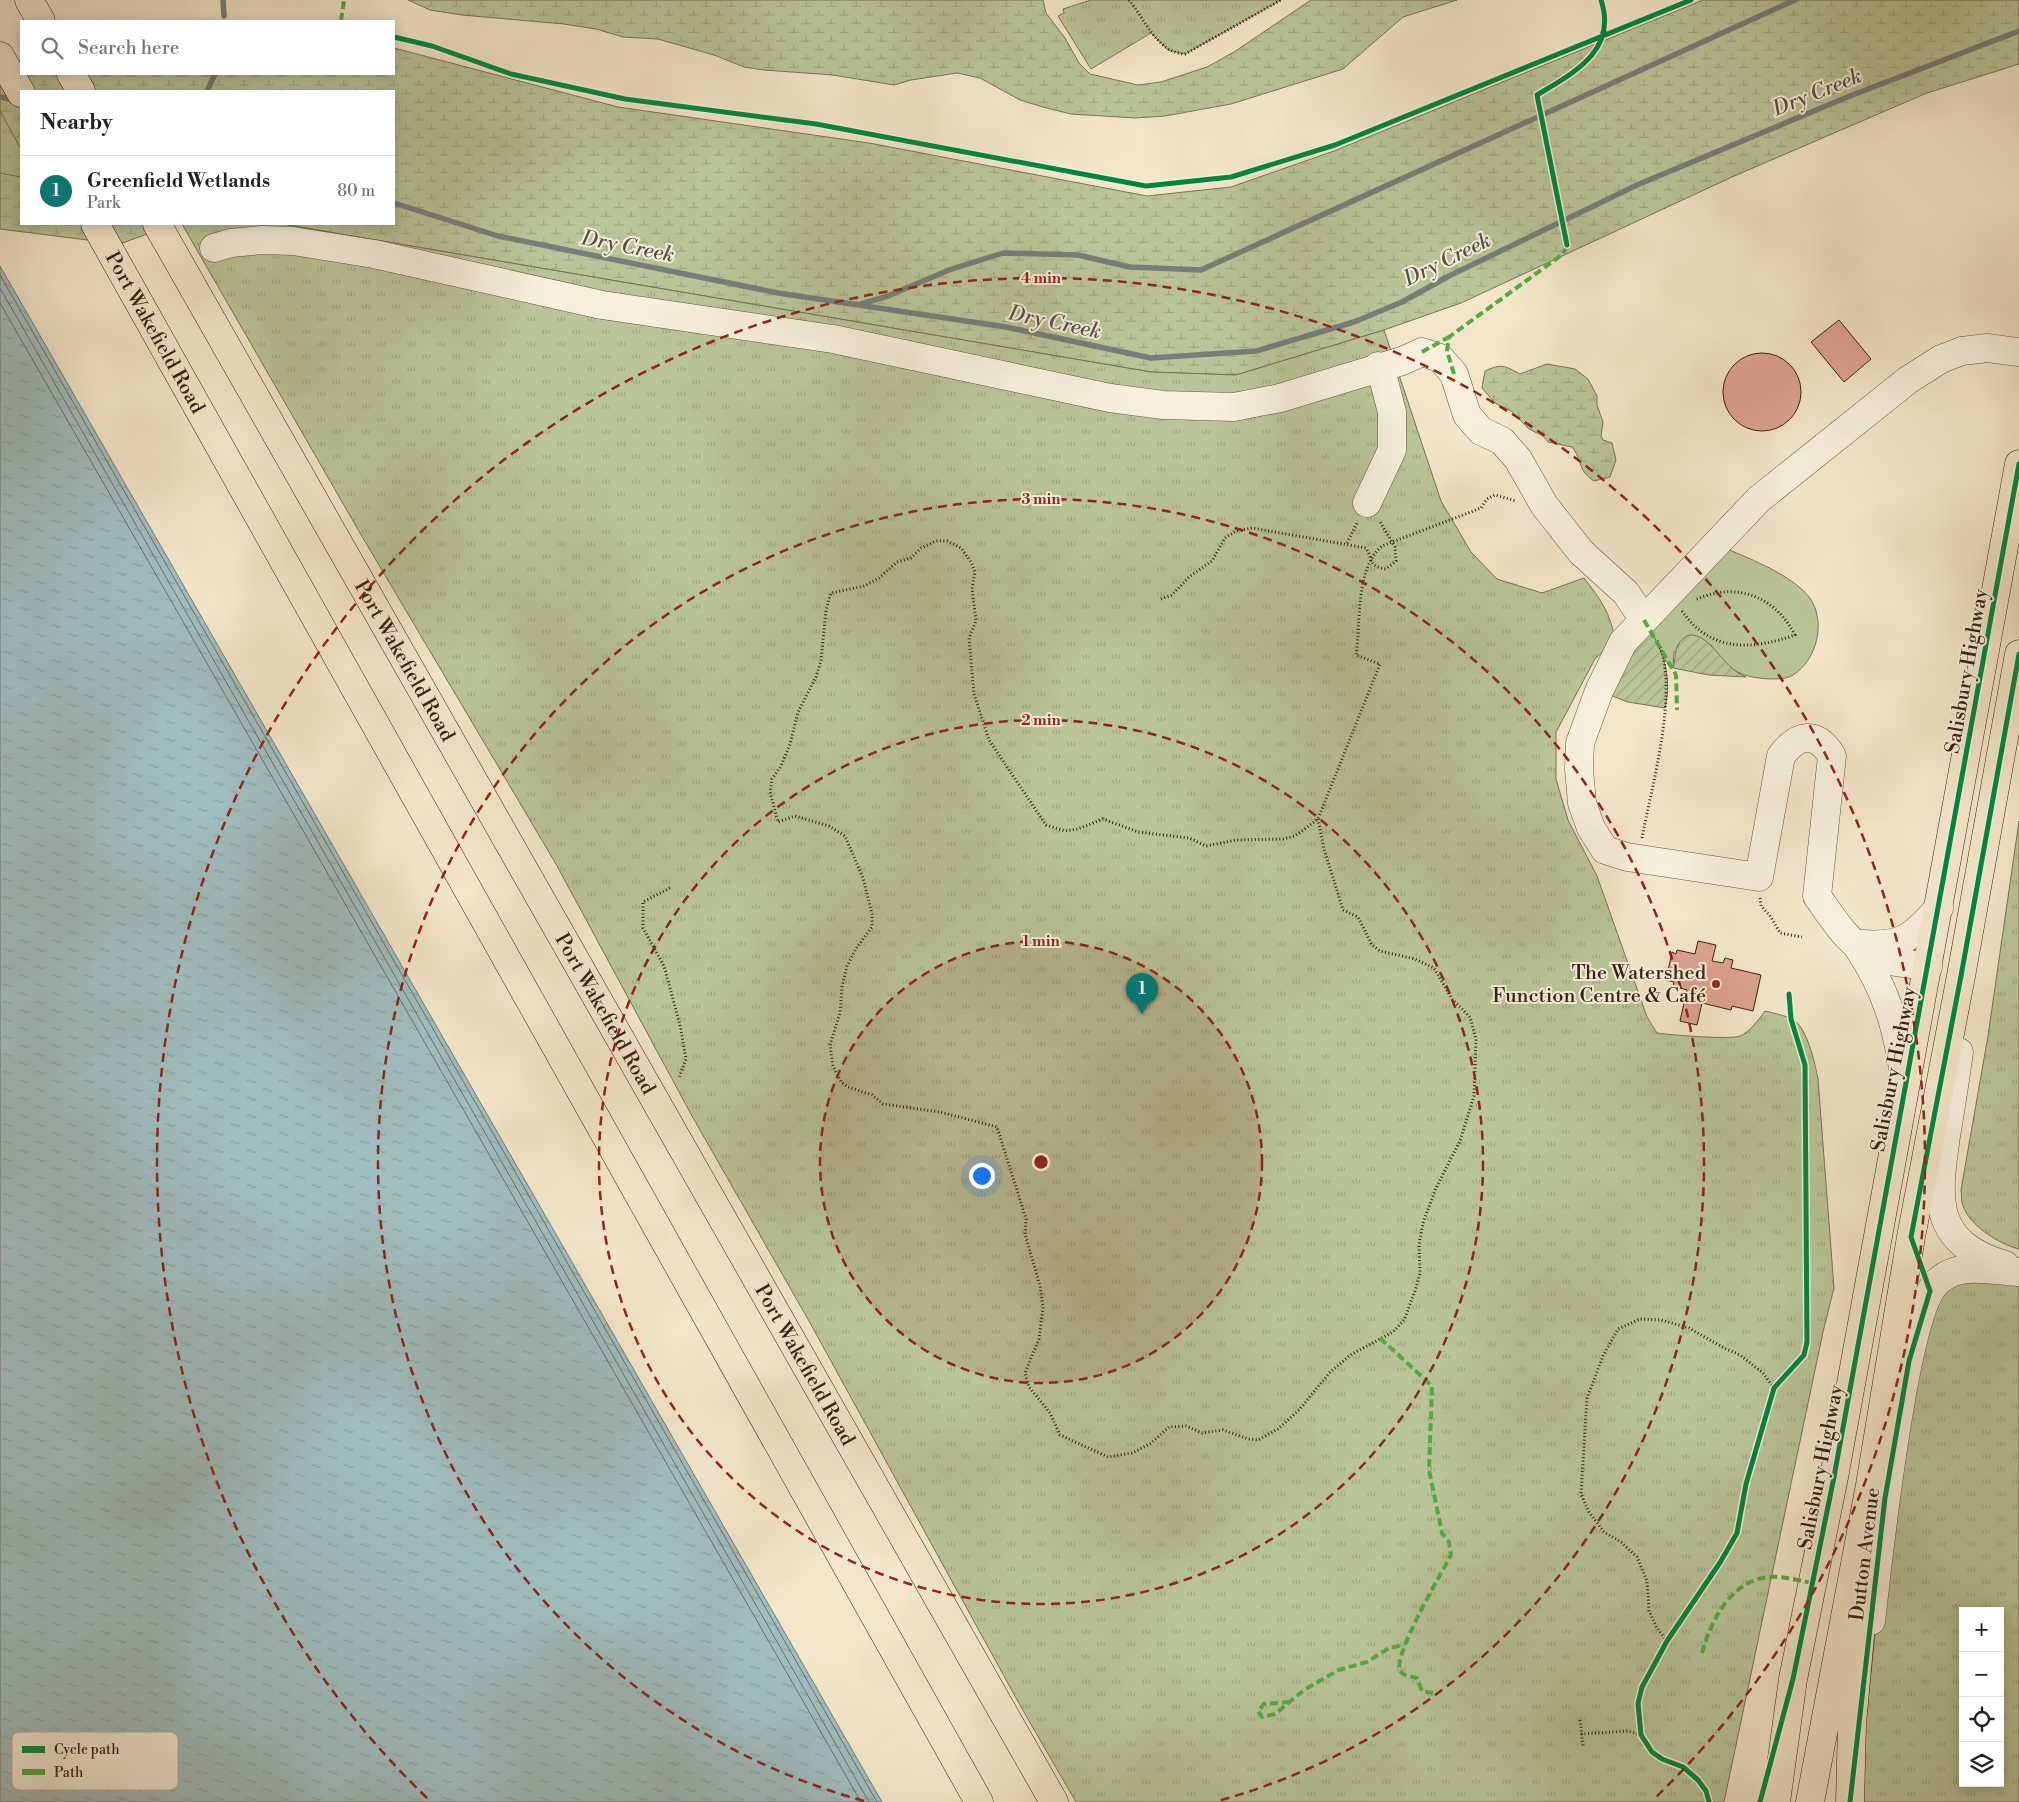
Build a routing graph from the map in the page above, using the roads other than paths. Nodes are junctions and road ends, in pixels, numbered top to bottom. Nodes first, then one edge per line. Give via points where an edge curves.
1 (29, 0) edge
2 (40, 20) edge
3 (0, 56) edge
4 (72, 75) edge
5 (80, 90) edge
6 (20, 91) edge
7 (96, 225) edge
8 (158, 225) edge
9 (214, 248) dead end
10 (2019, 352) edge
11 (1378, 366) junction
12 (2019, 464) edge
13 (1367, 503) road end
14 (1644, 620) junction
15 (2019, 654) edge
16 (1939, 908) junction
17 (1855, 943) junction
18 (1928, 967) junction
19 (1961, 976) junction
20 (1905, 1084) junction
21 (2019, 1270) edge
22 (1870, 1485) junction
23 (1794, 1679) junction
24 (1850, 1798) edge
25 (979, 1802) edge
26 (1054, 1802) edge
27 (1760, 1802) edge
28 (1776, 1802) edge
29 (1810, 1802) edge

1 - 2 highway
3 - 6 highway
4 - 5 highway
7 - 25 highway, Port Wakefield Road
8 - 26 highway, Port Wakefield Road
9 - 11 street via 262,240 294,241 374,254 602,305 832,339 1110,398 1163,405 1234,407 1280,398
10 - 14 street via 1988,348 1962,351 1941,359 1908,380 1759,499 1676,598
11 - 13 street via 1392,412 1392,450
11 - 14 street via 1402,361 1422,352 1440,358 1454,374 1467,415 1481,431 1502,442 1518,459 1544,505 1581,552 1626,593
12 - 16 highway, Salisbury Highway
14 - 17 street via 1623,642 1599,691 1580,743 1582,803 1591,828 1605,850 1759,877 1782,756 1801,738 1814,739 1825,745 1832,756 1817,896 1840,930
15 - 19 highway
16 - 17 street via 1910,936 1899,942 1886,946
16 - 18 highway, Salisbury Highway
17 - 18 street via 1880,958
17 - 20 street via 1880,984 1892,1013
18 - 19 highway
18 - 20 highway, Salisbury Highway
19 - 21 street, Dutton Avenue via 1963,1027 1940,1177 1940,1201 1948,1224 1960,1241 1990,1260
19 - 22 highway via 1911,1237
20 - 23 highway, Salisbury Highway
21 - 24 street, Dutton Avenue via 1956,1271 1938,1281 1930,1291 1921,1315 1909,1362 1885,1498
22 - 24 highway via 1862,1637 1852,1724
22 - 29 highway
23 - 27 highway
23 - 28 highway, Salisbury Highway

